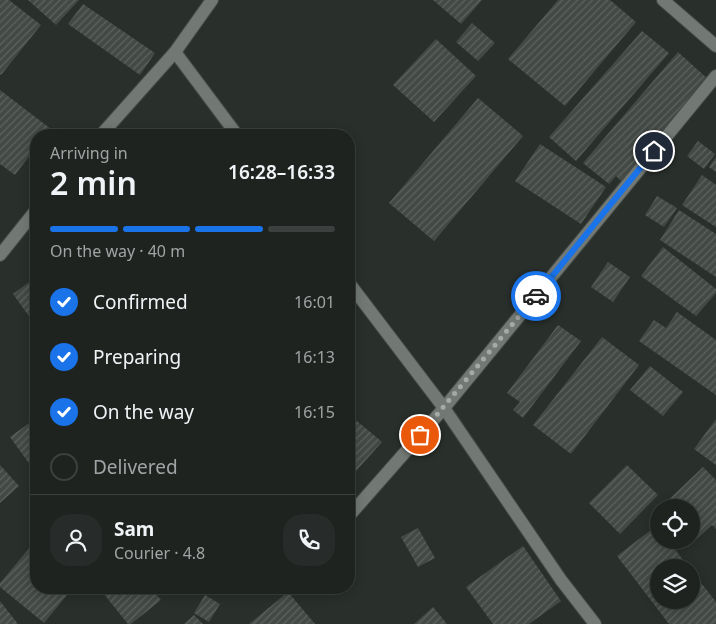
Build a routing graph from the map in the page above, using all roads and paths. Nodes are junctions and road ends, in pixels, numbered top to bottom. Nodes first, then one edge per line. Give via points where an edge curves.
1 (212, 0) edge
2 (663, 0) edge
3 (716, 46) edge
4 (175, 52) junction
5 (716, 76) edge
6 (106, 129) edge
7 (233, 129) edge
8 (30, 218) edge
9 (0, 255) edge
10 (355, 291) edge
11 (444, 408) junction
12 (355, 509) edge
13 (595, 624) edge

1 - 4 street
2 - 3 street
4 - 6 street
4 - 7 street
5 - 11 street
8 - 9 street
10 - 11 street
11 - 12 street
11 - 13 street via 561,580

